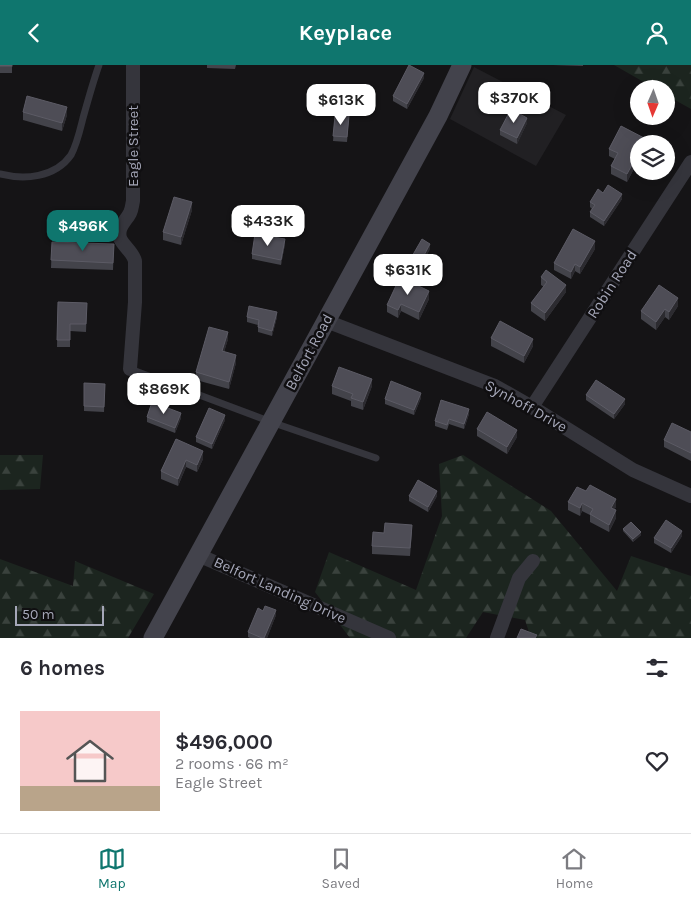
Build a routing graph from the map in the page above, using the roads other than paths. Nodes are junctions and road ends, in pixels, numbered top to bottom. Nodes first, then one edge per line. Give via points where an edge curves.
1 (99, 65) edge
2 (133, 65) edge
3 (462, 65) edge
4 (691, 162) edge
5 (0, 174) edge
6 (326, 321) junction
7 (130, 369) joint
8 (532, 407) junction
9 (271, 422) junction
10 (376, 458) dead end
11 (691, 496) edge
12 (198, 555) junction
13 (533, 561) dead end
14 (153, 638) edge
15 (389, 638) edge
16 (497, 638) edge

1 - 5 lane via 70,155 46,174 26,177
2 - 7 street, Eagle Street via 133,201 131,212 119,232 120,239 136,261
3 - 6 street, Belfort Road via 438,116
4 - 8 street, Robin Road
6 - 8 street, Synhoff Drive via 496,386
6 - 9 street, Belfort Road
7 - 9 lane
8 - 11 street, Synhoff Drive via 632,470
9 - 10 lane
9 - 12 street, Belfort Road
12 - 14 street, Belfort Road
12 - 15 street, Belfort Landing Drive
13 - 16 street via 519,578

